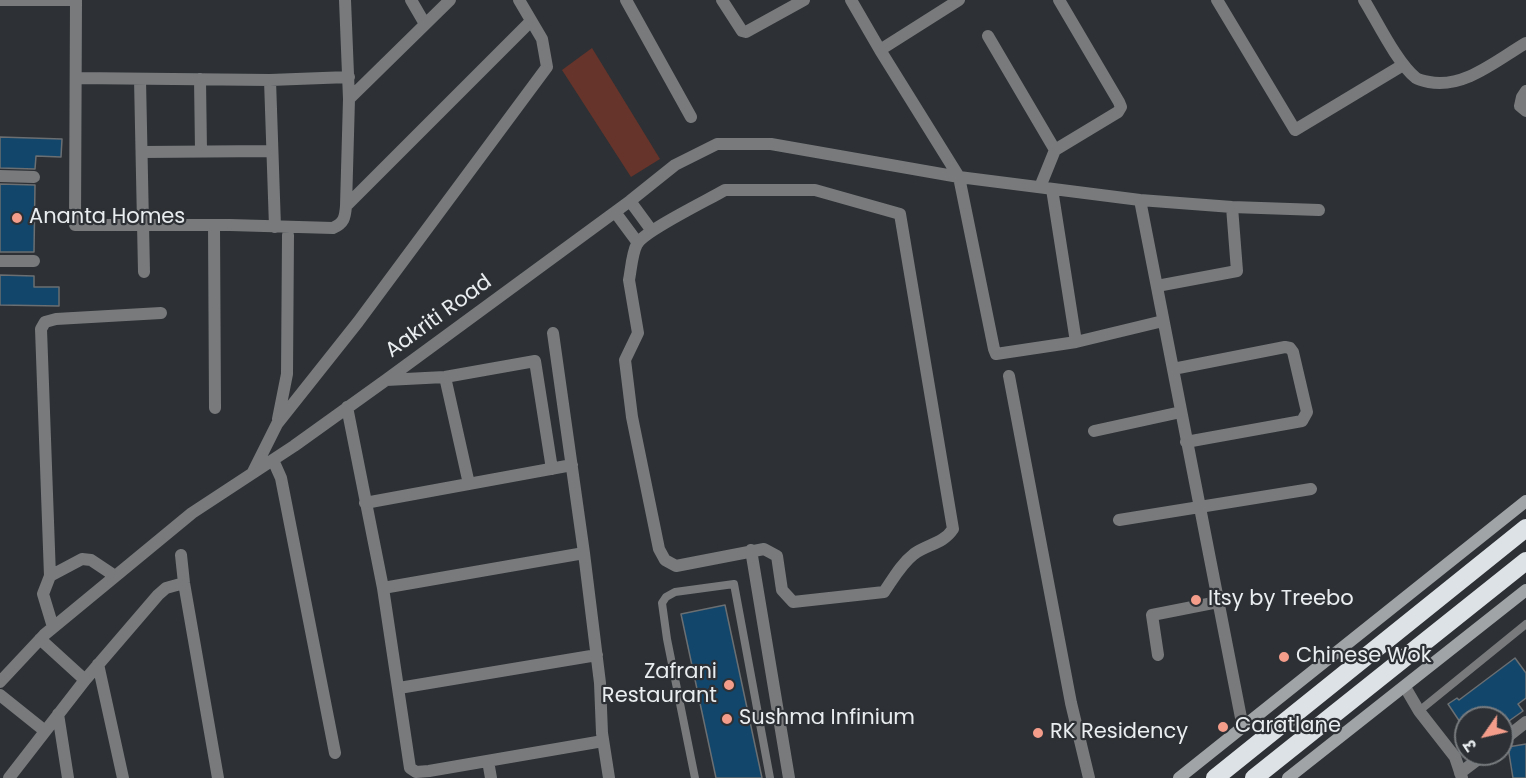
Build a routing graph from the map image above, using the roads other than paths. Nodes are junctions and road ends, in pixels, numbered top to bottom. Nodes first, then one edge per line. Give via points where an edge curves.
1 (0, 0) edge
2 (76, 0) edge
3 (345, 0) edge
4 (411, 0) edge
5 (450, 0) edge
6 (519, 0) edge
7 (626, 0) edge
8 (722, 0) edge
9 (804, 0) edge
10 (851, 0) edge
11 (959, 0) edge
12 (1059, 0) edge
13 (1217, 0) edge
14 (1364, 0) edge
15 (531, 21) junction
16 (425, 24) junction
17 (988, 36) dead end
18 (1526, 43) edge
19 (880, 50) junction
20 (1403, 64) junction
21 (349, 77) junction
22 (76, 78) junction
23 (140, 79) junction
24 (200, 79) junction
25 (270, 80) junction
26 (1526, 91) edge
27 (350, 99) junction
28 (1526, 111) edge
29 (691, 117) dead end
30 (1055, 150) junction
31 (201, 151) junction
32 (272, 151) junction
33 (142, 152) junction
34 (0, 176) edge
35 (34, 177) dead end
36 (959, 177) junction
37 (1046, 188) junction
38 (1140, 200) junction
39 (630, 201) junction
40 (346, 206) junction
41 (1232, 207) junction
42 (1319, 210) dead end
43 (615, 212) junction
44 (144, 225) junction
45 (214, 225) junction
46 (275, 227) junction
47 (652, 231) junction
48 (288, 235) dead end
49 (638, 243) junction
50 (0, 261) edge
51 (34, 261) dead end
52 (144, 272) dead end
53 (1157, 286) junction
54 (161, 313) dead end
55 (1163, 321) junction
56 (553, 333) dead end
57 (1076, 342) junction
58 (1173, 369) junction
59 (1009, 376) dead end
60 (445, 377) junction
61 (386, 380) junction
62 (347, 407) junction
63 (215, 408) dead end
64 (1181, 412) junction
65 (277, 424) junction
66 (1094, 431) dead end
67 (1186, 442) junction
68 (273, 460) junction
69 (572, 465) junction
70 (552, 469) junction
71 (252, 474) junction
72 (469, 484) junction
73 (1311, 489) dead end
74 (1526, 501) edge
75 (365, 503) junction
76 (1199, 507) junction
77 (1119, 520) dead end
78 (1526, 528) edge
79 (750, 550) junction
80 (584, 553) junction
81 (182, 555) dead end
82 (1526, 561) edge
83 (50, 576) junction
84 (115, 576) junction
85 (184, 582) junction
86 (383, 588) junction
87 (1526, 590) edge
88 (1218, 602) junction
89 (1526, 624) edge
90 (53, 627) junction
91 (40, 639) junction
92 (597, 655) junction
93 (1158, 656) dead end
94 (98, 664) junction
95 (87, 677) junction
96 (0, 682) edge
97 (1405, 687) junction
98 (399, 688) junction
99 (0, 695) edge
100 (1419, 711) junction
101 (58, 714) junction
102 (1526, 722) edge
103 (1243, 728) junction
104 (45, 731) junction
105 (1514, 732) edge
106 (603, 741) junction
107 (335, 753) dead end
108 (488, 761) junction
109 (1461, 776) edge
110 (9, 778) edge
111 (68, 778) edge
112 (123, 778) edge
113 (218, 778) edge
114 (491, 778) edge
115 (609, 778) edge
116 (695, 778) edge
117 (770, 778) edge
118 (789, 778) edge
119 (1089, 778) edge
120 (1179, 778) edge
121 (1215, 778) edge
122 (1254, 778) edge
123 (1288, 778) edge

1 - 2 street
2 - 22 street
3 - 21 street
4 - 16 street
5 - 16 street
6 - 15 street
7 - 29 street
8 - 9 street via 746,32
10 - 19 street
11 - 19 street
12 - 30 street via 1121,107
13 - 20 street via 1295,130
14 - 20 street
15 - 40 street
15 - 65 street via 542,39 547,68
16 - 27 street
17 - 30 street
18 - 20 street via 1453,83 1417,79
19 - 36 street
21 - 25 street
21 - 27 street
22 - 23 street
22 - 44 street via 75,225
23 - 24 street
23 - 33 street
24 - 25 street
24 - 31 street
25 - 32 street
26 - 28 street via 1520,105
27 - 40 street
30 - 37 street
31 - 32 street
31 - 33 street
32 - 46 street
33 - 44 street
34 - 35 street
36 - 37 street, Aakriti Road
36 - 39 street, Aakriti Road via 771,144 717,144 675,165
36 - 57 street via 996,354
37 - 38 street, Aakriti Road
37 - 57 street
38 - 41 street, Aakriti Road
38 - 53 street
39 - 43 street, Aakriti Road
39 - 47 street
40 - 46 street via 345,219 333,228
41 - 42 street, Aakriti Road
41 - 53 street via 1237,271
43 - 49 street
43 - 61 street, Aakriti Road
44 - 45 street
44 - 52 street
45 - 46 street
45 - 63 street
47 - 49 street
47 - 79 street via 725,190 815,190 900,214 953,529 947,537 912,556 884,592 793,602 782,590 777,556 764,549
48 - 65 street via 287,374
49 - 79 street via 629,280 638,333 625,360 632,417 659,549 665,560 676,566
50 - 51 street
53 - 55 street
54 - 83 street via 56,319 45,322 41,329
55 - 57 street
55 - 58 street
56 - 69 street
58 - 64 street
58 - 67 street via 1290,348 1307,411 1302,421
59 - 119 street via 1071,703
60 - 61 street
60 - 70 street via 535,361
60 - 72 street
61 - 62 street, Aakriti Road
62 - 68 street, Aakriti Road
62 - 75 street
64 - 66 street
64 - 67 street
65 - 71 street
67 - 76 street
68 - 71 street, Aakriti Road
68 - 107 street via 281,478
69 - 70 street
69 - 80 street
70 - 72 street
71 - 84 street, Aakriti Road via 192,513
72 - 75 street
73 - 76 street
74 - 103 street
75 - 86 street
76 - 77 street
76 - 88 street
78 - 121 highway
79 - 118 street
80 - 86 street
80 - 92 street
81 - 85 street
82 - 122 highway
83 - 84 street via 82,560 91,560
83 - 90 street via 43,594
84 - 90 street, Aakriti Road
85 - 94 street via 162,591
85 - 113 street
86 - 98 street
87 - 97 street
88 - 93 street via 1152,615
88 - 103 street
89 - 100 lane
90 - 91 street, Aakriti Road
91 - 95 street
91 - 96 street, Aakriti Road
92 - 98 street
92 - 106 street
94 - 95 street
94 - 112 street
95 - 101 street
97 - 100 street
97 - 123 street
98 - 108 street via 410,768 416,772
99 - 104 street
100 - 109 street via 1455,757
101 - 104 street
101 - 111 street
102 - 105 street
103 - 120 street
104 - 110 street
106 - 108 street
106 - 115 street
108 - 114 street
116 - 117 lane via 663,603 675,591 734,584

